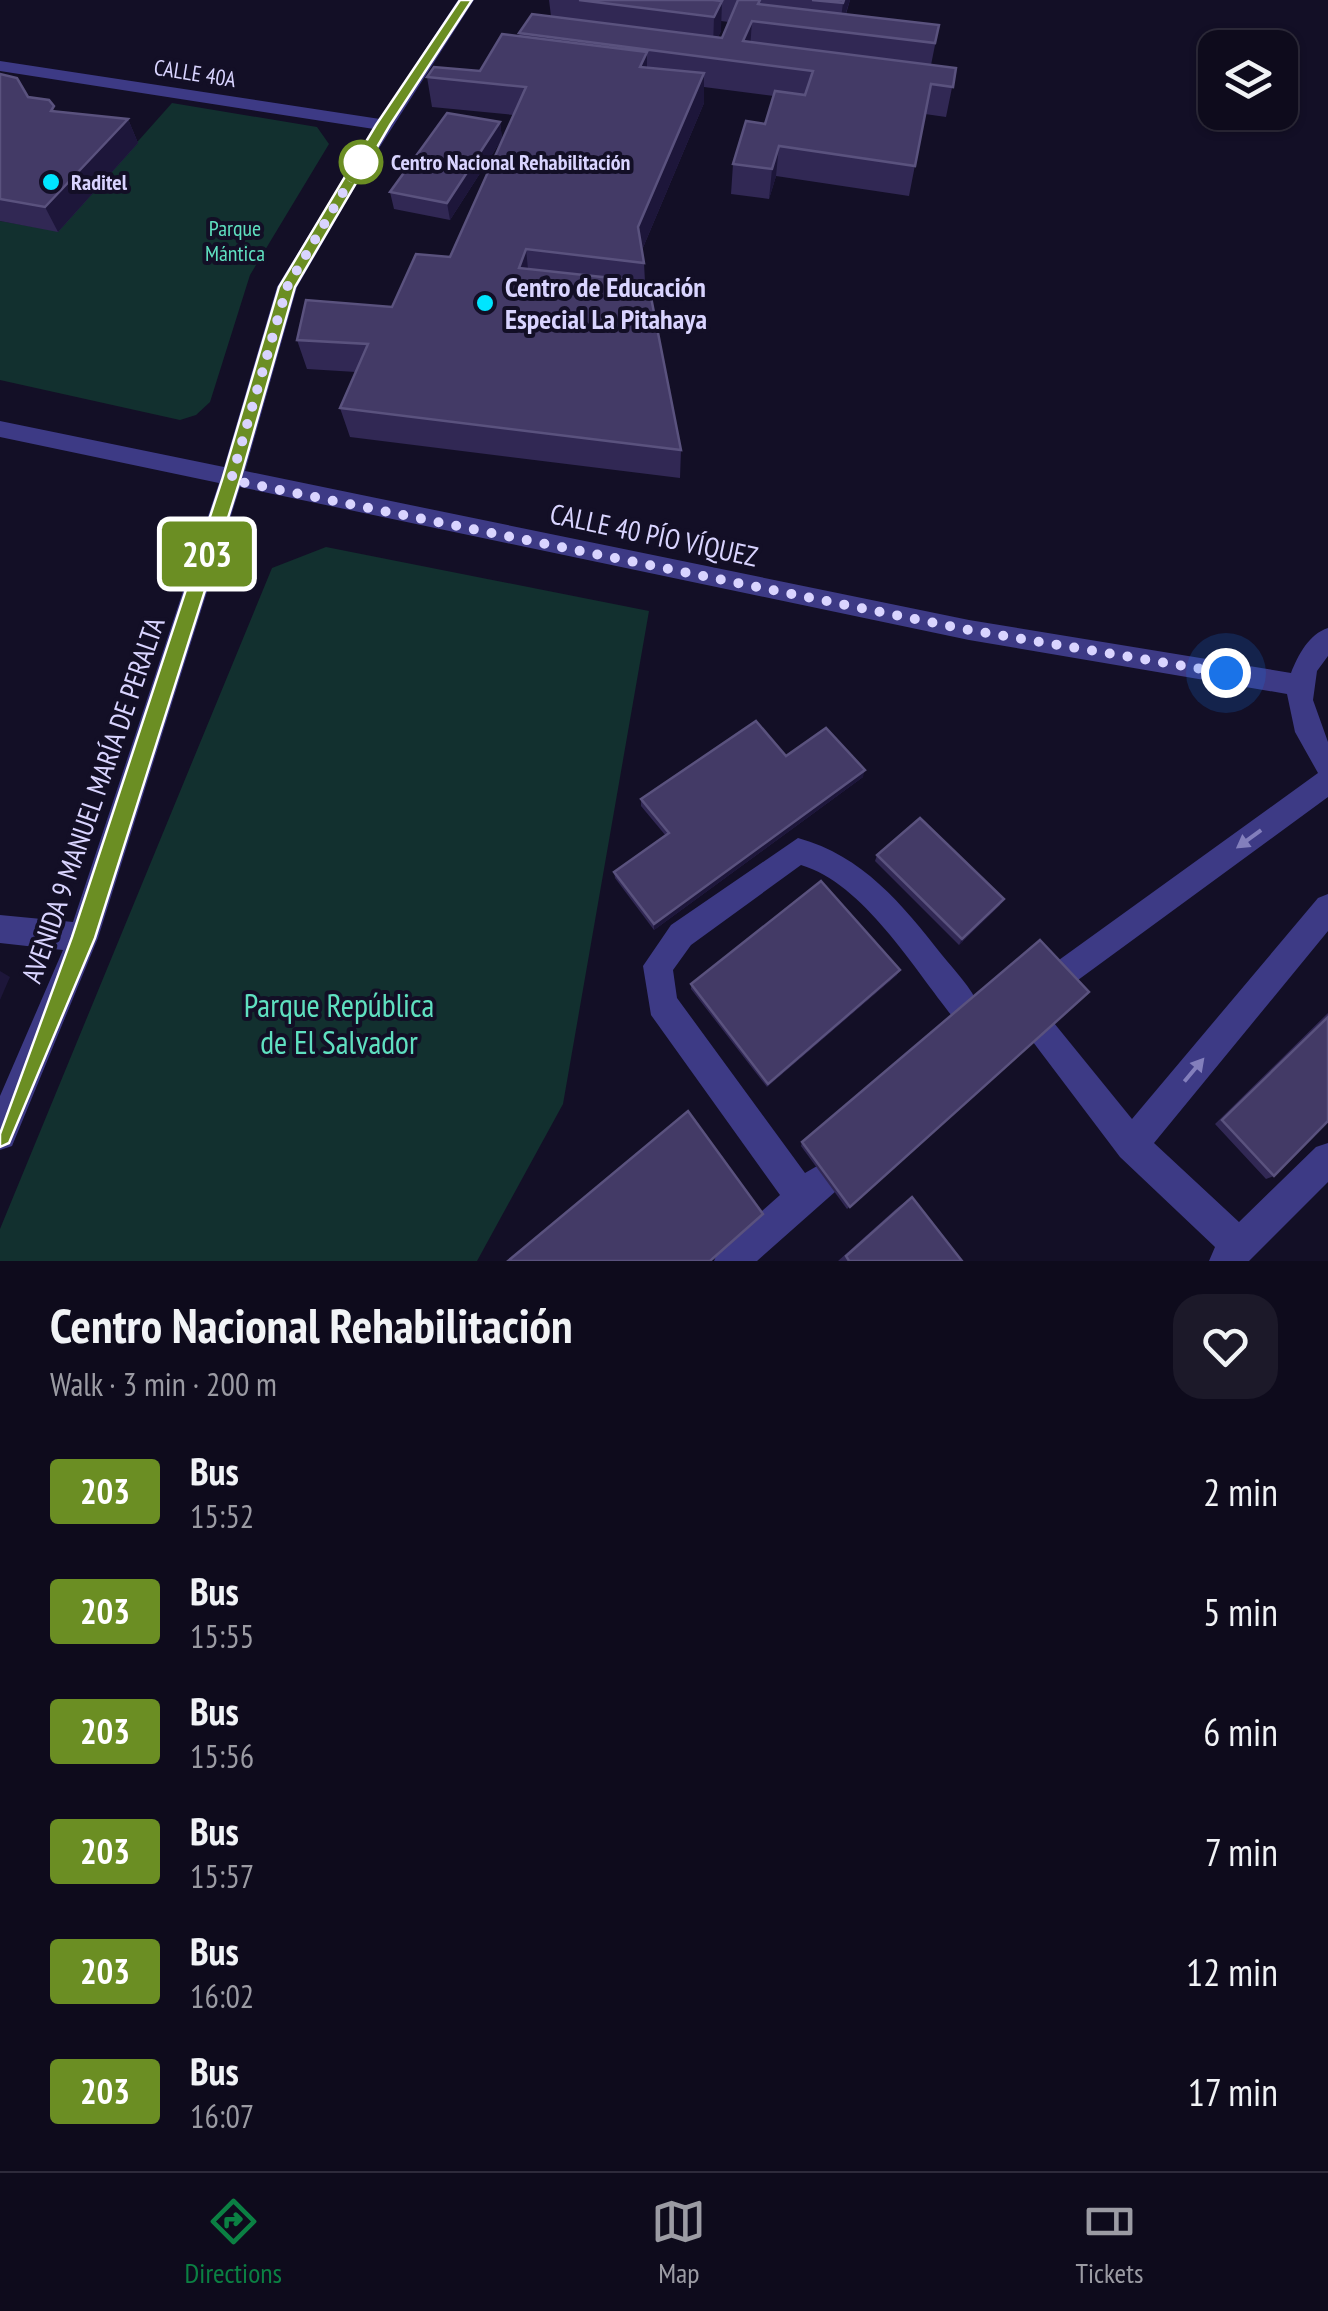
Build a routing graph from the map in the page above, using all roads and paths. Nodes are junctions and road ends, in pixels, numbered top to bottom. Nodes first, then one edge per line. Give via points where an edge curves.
1 (466, 0) edge
2 (0, 66) edge
3 (383, 125) junction
4 (0, 429) edge
5 (231, 480) junction
6 (1328, 638) edge
7 (1299, 685) junction
8 (1328, 765) edge
9 (1328, 781) edge
10 (1328, 908) edge
11 (0, 930) edge
12 (84, 938) junction
13 (1063, 976) edge
14 (964, 1006) edge
15 (1043, 1034) edge
16 (0, 1134) edge
17 (1132, 1146) junction
18 (1328, 1159) edge
19 (1233, 1254) edge
20 (731, 1261) edge

1 - 3 street, AVENIDA 9 MANUEL MARÍA DE PERALTA
2 - 3 street, CALLE 40A
3 - 5 street, AVENIDA 9 MANUEL MARÍA DE PERALTA via 287,287
4 - 5 street, CALLE 40 PÍO VÍQUEZ
5 - 7 street, CALLE 40 PÍO VÍQUEZ via 969,630
5 - 12 street, AVENIDA 9 MANUEL MARÍA DE PERALTA
6 - 7 street via 1309,656
7 - 8 street via 1301,714
9 -> 13 street
17 -> 10 street
11 - 12 street
12 - 16 street, AVENIDA 9 MANUEL MARÍA DE PERALTA
14 - 20 street via 852,876 819,853 798,851 681,935 658,966 662,1004 813,1189
15 - 17 street
17 - 19 street
18 - 19 street

